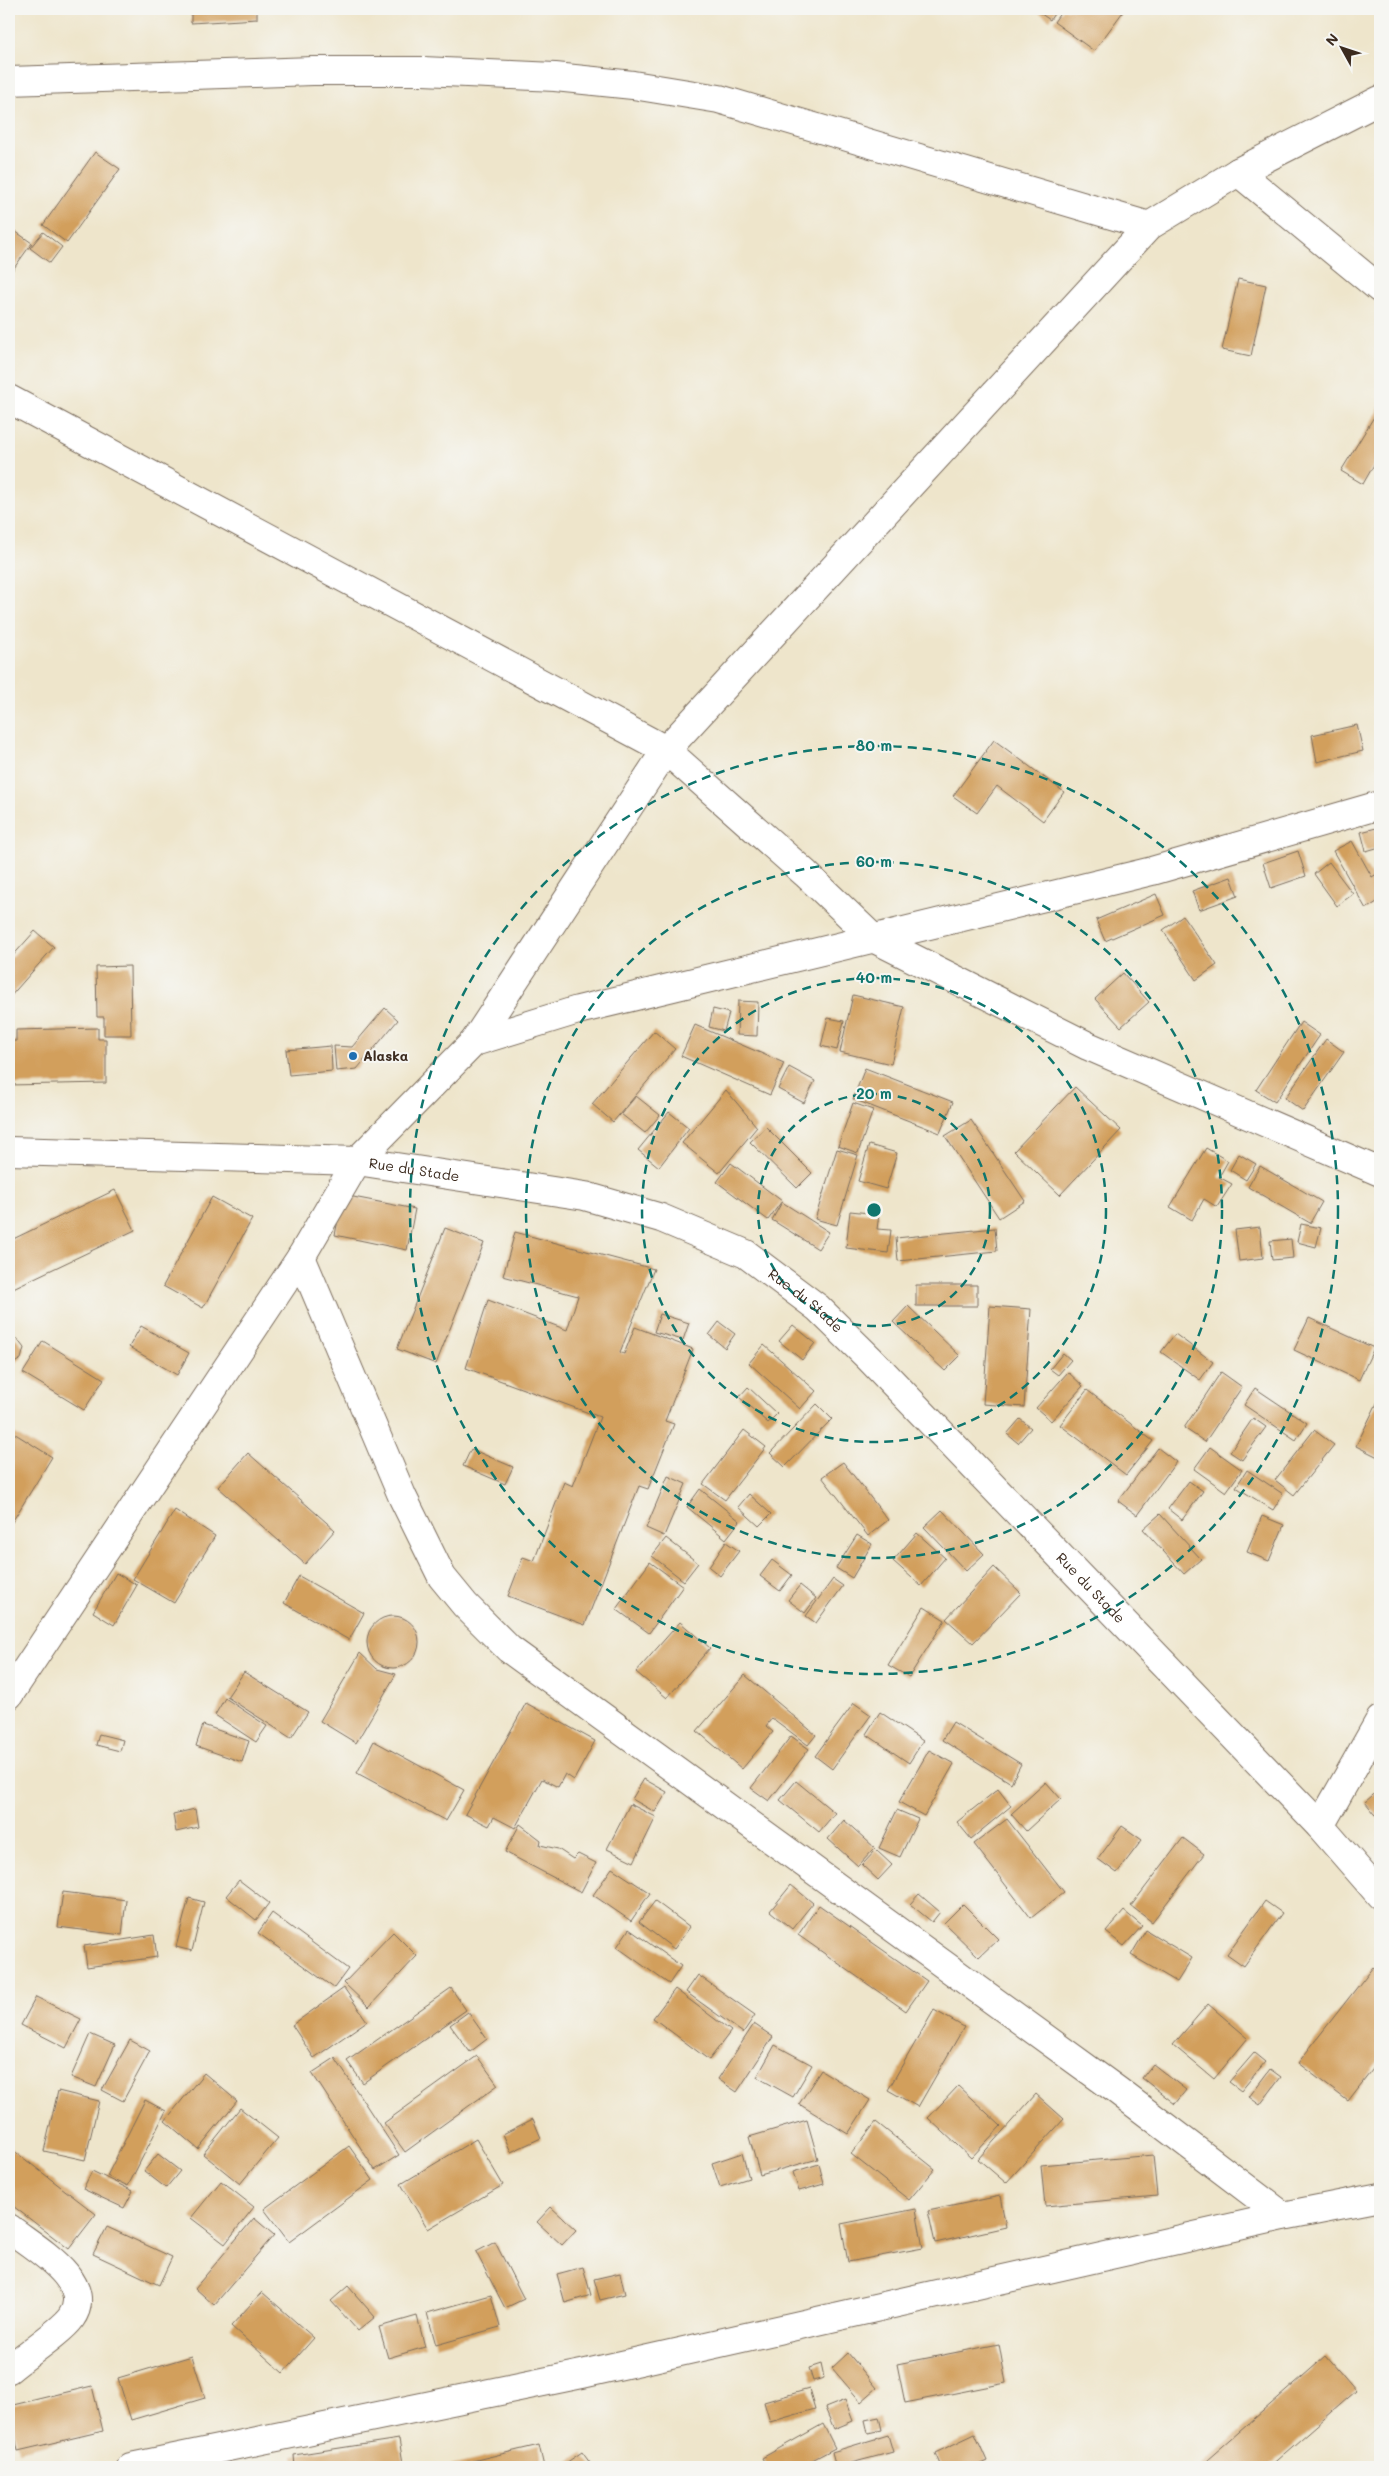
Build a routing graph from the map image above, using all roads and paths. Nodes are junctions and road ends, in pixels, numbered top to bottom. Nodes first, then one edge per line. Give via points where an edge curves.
1 (9, 81) edge
2 (1380, 100) edge
3 (1238, 172) junction
4 (1148, 226) junction
5 (1380, 289) edge
6 (9, 399) edge
7 (666, 750) junction
8 (1380, 805) edge
9 (873, 938) junction
10 (474, 1042) junction
11 (9, 1151) edge
12 (357, 1162) junction
13 (1380, 1172) edge
14 (301, 1257) junction
15 (9, 1695) edge
16 (1380, 1720) edge
17 (1320, 1826) junction
18 (1380, 1895) edge
19 (1380, 2198) edge
20 (1283, 2216) junction
21 (9, 2228) edge
22 (9, 2369) edge
23 (131, 2467) edge

1 - 4 street via 414,71 555,77 633,85 719,100
2 - 3 street
3 - 4 street
3 - 5 street
4 - 7 street
6 - 7 street
7 - 9 street
7 - 10 street
8 - 9 street via 1152,871
9 - 10 street via 578,1010
9 - 13 street via 1088,1046
10 - 12 street
11 - 12 street, Rue du Stade
12 - 14 street
12 - 17 street, Rue du Stade via 585,1196 661,1218 746,1254 818,1308 870,1359
14 - 15 street
14 - 20 street via 423,1543 442,1577 509,1648 1118,2091
16 - 17 street
17 - 18 street, Rue du Stade
19 - 20 street
20 - 23 street via 582,2374
21 - 22 street via 66,2272 76,2290 78,2305 71,2320

